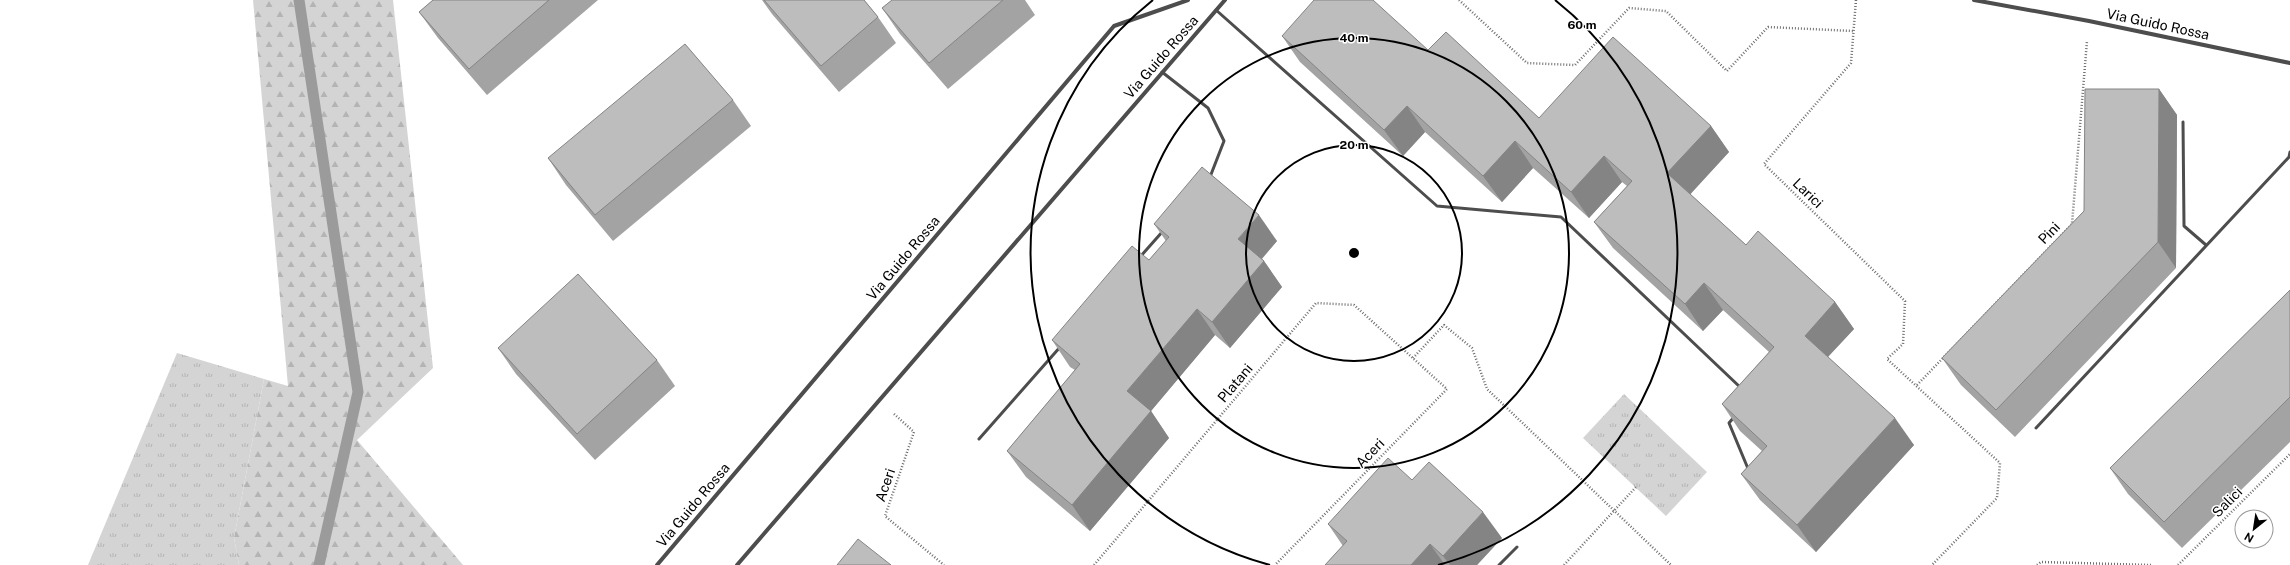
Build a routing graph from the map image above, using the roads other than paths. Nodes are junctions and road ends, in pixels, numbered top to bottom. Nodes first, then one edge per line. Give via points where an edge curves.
1 (1188, 0) edge
2 (1224, 0) edge
3 (1974, 0) edge
4 (1216, 10) junction
5 (2290, 63) edge
6 (1162, 72) junction
7 (2183, 122) dead end
8 (2290, 152) edge
9 (1205, 183) edge
10 (1168, 225) edge
11 (2206, 245) junction
12 (1137, 261) edge
13 (1063, 344) edge
14 (1745, 392) edge
15 (1738, 413) edge
16 (2036, 428) dead end
17 (979, 439) dead end
18 (1753, 478) edge
19 (1517, 547) dead end
20 (657, 565) edge
21 (737, 565) edge
22 (1499, 565) edge

1 - 20 street, Via Guido Rossa via 1114,26
2 - 4 street, Via Guido Rossa
3 - 5 street, Via Guido Rossa
4 - 6 street, Via Guido Rossa
4 - 14 lane via 1437,206 1561,217
6 - 9 lane via 1208,108 1224,141 1210,177
6 - 21 street, Via Guido Rossa
7 - 11 lane via 2184,226
8 - 11 lane
10 - 12 lane
11 - 16 lane
13 - 17 lane
15 - 18 lane via 1729,423
19 - 22 lane

